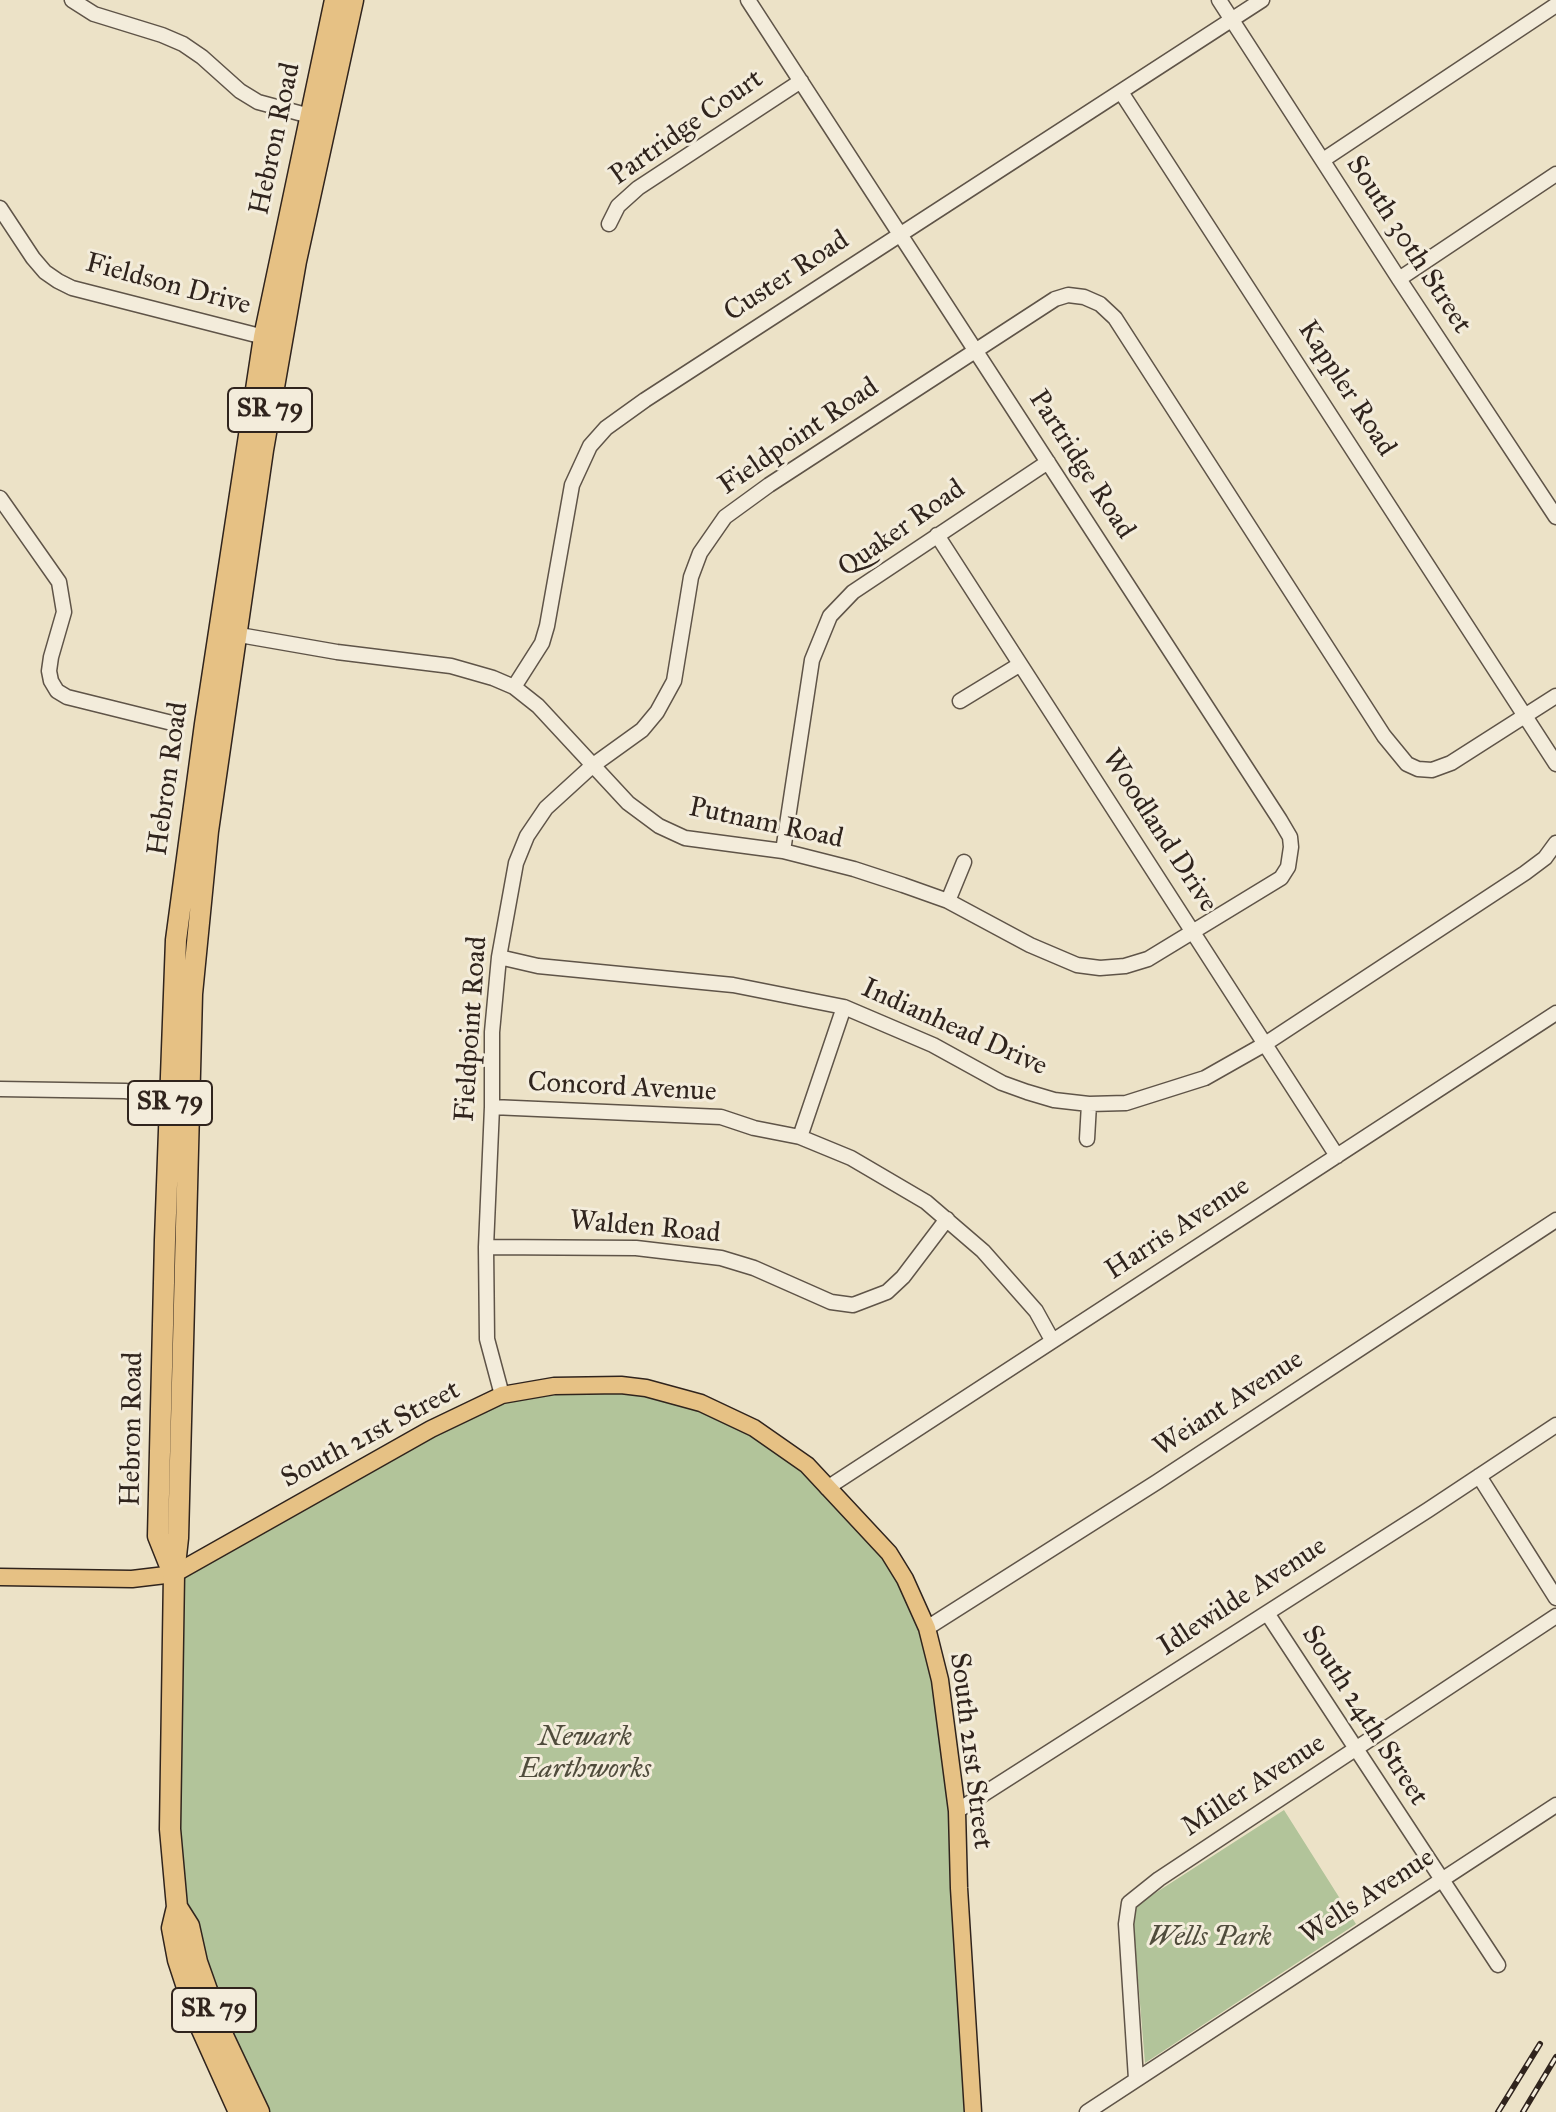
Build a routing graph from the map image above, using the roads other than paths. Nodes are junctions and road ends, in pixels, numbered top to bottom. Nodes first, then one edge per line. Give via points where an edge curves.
1 (72, 0) edge
2 (335, 0) edge
3 (353, 0) edge
4 (748, 0) edge
5 (1219, 0) edge
6 (1262, 0) edge
7 (1556, 5) edge
8 (1233, 19) junction
9 (801, 81) junction
10 (1121, 92) junction
11 (310, 116) junction
12 (1323, 160) junction
13 (1556, 174) edge
14 (0, 208) edge
15 (609, 224) dead end
16 (900, 234) junction
17 (1399, 279) junction
18 (264, 337) junction
19 (976, 351) junction
20 (1048, 462) junction
21 (0, 498) edge
22 (1556, 516) edge
23 (937, 535) junction
24 (229, 633) junction
25 (1019, 665) junction
26 (514, 687) junction
27 (1556, 696) edge
28 (960, 701) dead end
29 (1526, 715) junction
30 (172, 723) dead end
31 (1556, 764) edge
32 (592, 766) junction
33 (1556, 843) edge
34 (783, 851) junction
35 (964, 862) dead end
36 (948, 901) junction
37 (1192, 931) junction
38 (499, 957) junction
39 (176, 960) junction
40 (844, 1007) junction
41 (1556, 1013) edge
42 (1265, 1044) junction
43 (0, 1089) edge
44 (190, 1090) junction
45 (170, 1097) junction
46 (1089, 1104) junction
47 (492, 1107) junction
48 (800, 1137) junction
49 (1087, 1139) dead end
50 (1337, 1156) junction
51 (186, 1199) junction
52 (947, 1219) junction
53 (1556, 1220) edge
54 (486, 1247) junction
55 (1052, 1340) junction
56 (502, 1395) junction
57 (1556, 1425) edge
58 (1479, 1476) junction
59 (827, 1488) junction
60 (174, 1574) junction
61 (0, 1577) edge
62 (1556, 1598) edge
63 (1267, 1613) junction
64 (1556, 1616) edge
65 (927, 1628) junction
66 (1355, 1750) junction
67 (1556, 1805) edge
68 (957, 1811) junction
69 (1441, 1881) junction
70 (177, 1907) junction
71 (1498, 1965) dead end
72 (1136, 2079) junction
73 (239, 2112) edge
74 (259, 2112) edge
75 (973, 2112) edge
76 (1087, 2112) edge

1 - 11 street via 94,14 183,44 258,102
2 - 11 highway, Hebron Road / SR 79
3 - 24 highway, Hebron Road / SR 79 via 281,340 243,580
4 - 9 street, Partridge Road
5 - 8 street, South 30th Street
6 - 8 street, Custer Road
7 - 12 street
8 - 10 street, Custer Road
8 - 12 street, South 30th Street
9 - 15 street, Partridge Court via 638,188 618,206
9 - 16 street, Partridge Road
10 - 16 street, Custer Road
10 - 29 street, Kappler Road
11 - 18 highway, Hebron Road / SR 79
12 - 17 street, South 30th Street
13 - 17 street
14 - 18 street, Fieldson Drive via 45,272 72,288
16 - 19 street, Partridge Road
16 - 26 street, Custer Road via 645,400 597,437 572,485 542,643
17 - 22 street, South 30th Street
18 - 24 highway, Hebron Road / SR 79
19 - 20 street, Partridge Road
19 - 29 street, Fieldpoint Road via 1061,296 1100,304 1115,318 1407,764 1432,770 1451,763
19 - 32 street, Fieldpoint Road via 721,521 691,577 678,663 665,700 642,730
20 - 23 street, Quaker Road
20 - 37 street, Partridge Road via 1290,837 1289,861 1276,882
21 - 30 street via 59,582 64,612 49,671 57,691
23 - 25 street, Woodland Drive
23 - 34 street, Quaker Road via 853,592 823,629 812,660
24 - 26 street, Putnam Road via 451,666
24 - 39 highway, Hebron Road / SR 79 via 190,829
24 - 44 highway, Hebron Road / SR 79 via 195,942
25 - 28 street
25 - 37 street, Woodland Drive
26 - 32 street, Putnam Road
27 - 29 street, Fieldpoint Road
29 - 31 street
32 - 34 street, Putnam Road via 640,815 685,838
32 - 38 street, Fieldpoint Road via 546,808 527,836 516,863
33 - 42 street, Indianhead Drive via 1525,873
34 - 36 street, Putnam Road
35 - 36 street
36 - 37 street, Putnam Road via 1030,945 1077,965 1100,968 1148,959
37 - 42 street, Woodland Drive
38 - 40 street, Indianhead Drive via 538,966 733,985
38 - 47 street, Fieldpoint Road
39 - 44 highway via 182,973 179,1066
39 - 45 highway, Hebron Road / SR 79
40 - 46 street, Indianhead Drive via 933,1045 1002,1083 1054,1100
40 - 48 street
41 - 50 street, Harris Avenue
42 - 46 street, Indianhead Drive via 1205,1078 1126,1103
42 - 50 street, Woodland Drive
43 - 45 street
44 - 51 highway, Hebron Road / SR 79
45 - 51 highway via 181,1120 180,1190
45 - 60 highway, Hebron Road / SR 79 via 158,1536
46 - 49 street
47 - 48 street, Concord Avenue via 721,1117
47 - 54 street, Fieldpoint Road
48 - 52 street, Concord Avenue via 895,1181
50 - 55 street, Harris Avenue
51 - 60 highway, Hebron Road / SR 79
52 - 54 street, Walden Road via 887,1292 853,1305 831,1302 721,1258 636,1248
52 - 55 street, Concord Avenue via 1009,1278
53 - 65 street, Weiant Avenue
54 - 56 street, Fieldpoint Road via 487,1339
55 - 59 street, Harris Avenue
56 - 59 main road, South 21st Street via 554,1386 621,1385 674,1394 764,1434 807,1465
56 - 60 main road, South 21st Street via 431,1429
57 - 58 street, Idlewilde Avenue
58 - 62 street
58 - 63 street, Idlewilde Avenue
59 - 65 main road, South 21st Street via 889,1553
60 - 61 main road via 132,1579
60 - 70 highway, Hebron Road / SR 79 via 170,1829
63 - 66 street, South 24th Street
63 - 68 street, Idlewilde Avenue
64 - 66 street, Miller Avenue
65 - 68 main road, South 21st Street via 940,1680
66 - 69 street, South 24th Street
66 - 72 street, Miller Avenue via 1129,1903
67 - 69 street, Wells Avenue
68 - 75 main road, South 21st Street
69 - 71 street, South 24th Street
69 - 72 street, Wells Avenue
70 - 73 highway, Hebron Road / SR 79 via 172,1928 178,1960 198,2021
70 - 74 highway, Hebron Road / SR 79 via 189,1926 224,2038
72 - 76 street, Wells Avenue

